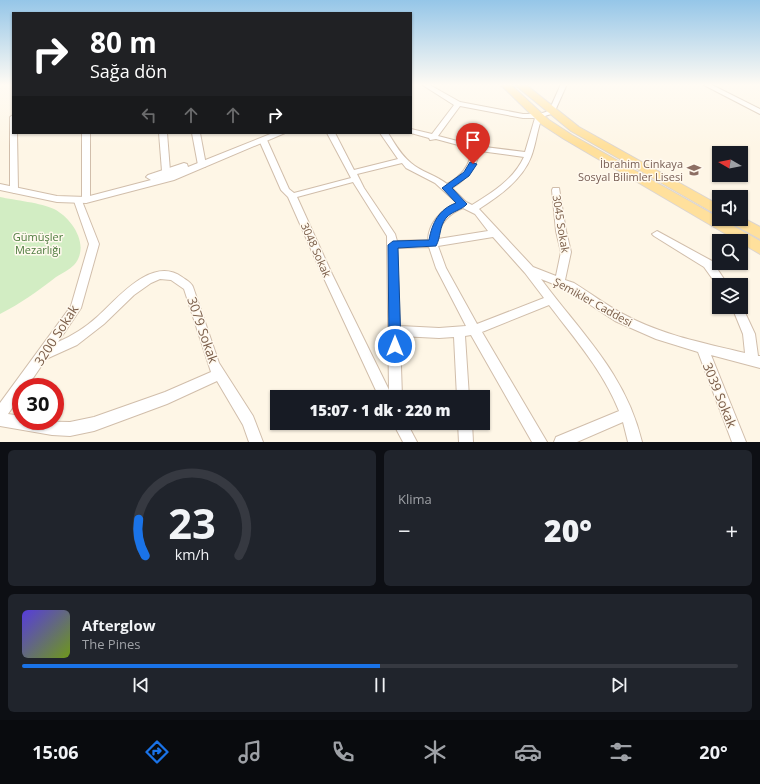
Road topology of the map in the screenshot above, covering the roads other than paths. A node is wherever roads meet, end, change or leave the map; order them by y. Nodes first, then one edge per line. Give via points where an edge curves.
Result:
1 (458, 104) edge
2 (461, 105) edge
3 (527, 105) edge
4 (543, 105) edge
5 (555, 105) edge
6 (746, 105) edge
7 (552, 112) junction
8 (760, 112) edge
9 (539, 116) junction
10 (412, 131) edge
11 (13, 134) edge
12 (86, 134) edge
13 (163, 134) edge
14 (196, 134) edge
15 (278, 134) edge
16 (332, 134) edge
17 (385, 134) edge
18 (433, 138) junction
19 (263, 140) junction
20 (477, 148) junction
21 (528, 155) junction
22 (403, 160) junction
23 (202, 163) junction
24 (166, 171) junction
25 (354, 176) junction
26 (0, 187) edge
27 (446, 188) junction
28 (14, 190) junction
29 (556, 190) dead end
30 (115, 193) junction
31 (292, 196) junction
32 (82, 201) junction
33 (468, 206) junction
34 (712, 207) edge
35 (746, 226) edge
36 (495, 233) junction
37 (657, 234) dead end
38 (760, 234) edge
39 (433, 243) junction
40 (393, 245) junction
41 (760, 248) edge
42 (529, 270) junction
43 (718, 278) edge
44 (560, 281) junction
45 (550, 300) junction
46 (740, 314) edge
47 (474, 330) junction
48 (395, 331) junction
49 (459, 331) junction
50 (702, 347) junction
51 (43, 355) junction
52 (756, 361) edge
53 (219, 374) junction
54 (383, 390) edge
55 (396, 390) edge
56 (463, 390) edge
57 (0, 414) edge
58 (627, 414) junction
59 (0, 419) edge
60 (404, 430) edge
61 (465, 430) edge
62 (256, 442) edge
63 (410, 442) edge
64 (466, 442) edge
65 (540, 442) edge
66 (560, 442) edge
67 (635, 442) edge
68 (739, 442) edge

1 - 18 street
2 - 9 street via 523,116
3 - 9 main road
4 - 7 main road
5 - 7 street
6 - 8 street
7 - 9 street
7 - 34 main road via 574,129
9 - 21 street via 534,125
9 - 41 main road via 568,137
10 - 18 street
11 - 28 street
12 - 32 street
13 - 24 street
14 - 23 street
15 - 19 street
16 - 25 street
17 - 22 street, Şemikler Caddesi
18 - 20 street
19 - 23 street
19 - 31 street, 3048 Sokak via 285,190
20 - 21 street
20 - 27 street via 473,164 466,174
21 - 33 street via 522,168 509,182
22 - 25 street
22 - 27 street, Şemikler Caddesi
23 - 24 street
23 - 30 street via 171,178
24 - 30 street
25 - 31 street
25 - 40 street via 392,236
26 - 28 street
27 - 33 street, Şemikler Caddesi
28 - 32 street
29 - 44 street, 3045 Sokak via 560,231 566,252
30 - 32 street
31 - 54 street, 3048 Sokak
32 - 51 street, 3200 Sokak via 94,244 76,308
33 - 36 street, Şemikler Caddesi via 478,212
33 - 39 street via 453,208 443,216 437,225
35 - 38 main road
36 - 39 street
36 - 42 street, Şemikler Caddesi
37 - 43 street via 708,264
39 - 40 street
39 - 47 street via 435,255
40 - 48 street
42 - 44 street, Şemikler Caddesi
42 - 45 street
44 - 50 street, Şemikler Caddesi via 619,318 656,334
45 - 47 street
45 - 58 street via 600,363
46 - 52 street via 749,334
47 - 49 street
47 - 65 street
48 - 49 street
48 - 55 street
49 - 56 street
50 - 52 street, Şemikler Caddesi
50 - 68 street, 3039 Sokak
51 - 53 street, 3079 Sokak via 73,341 147,280 159,275 173,276 188,287
51 - 57 street, 3200 Sokak
53 - 59 street via 167,398 94,424 70,429
53 - 62 street, 3079 Sokak via 248,422
58 - 66 street
58 - 67 street
60 - 63 street
61 - 64 street

